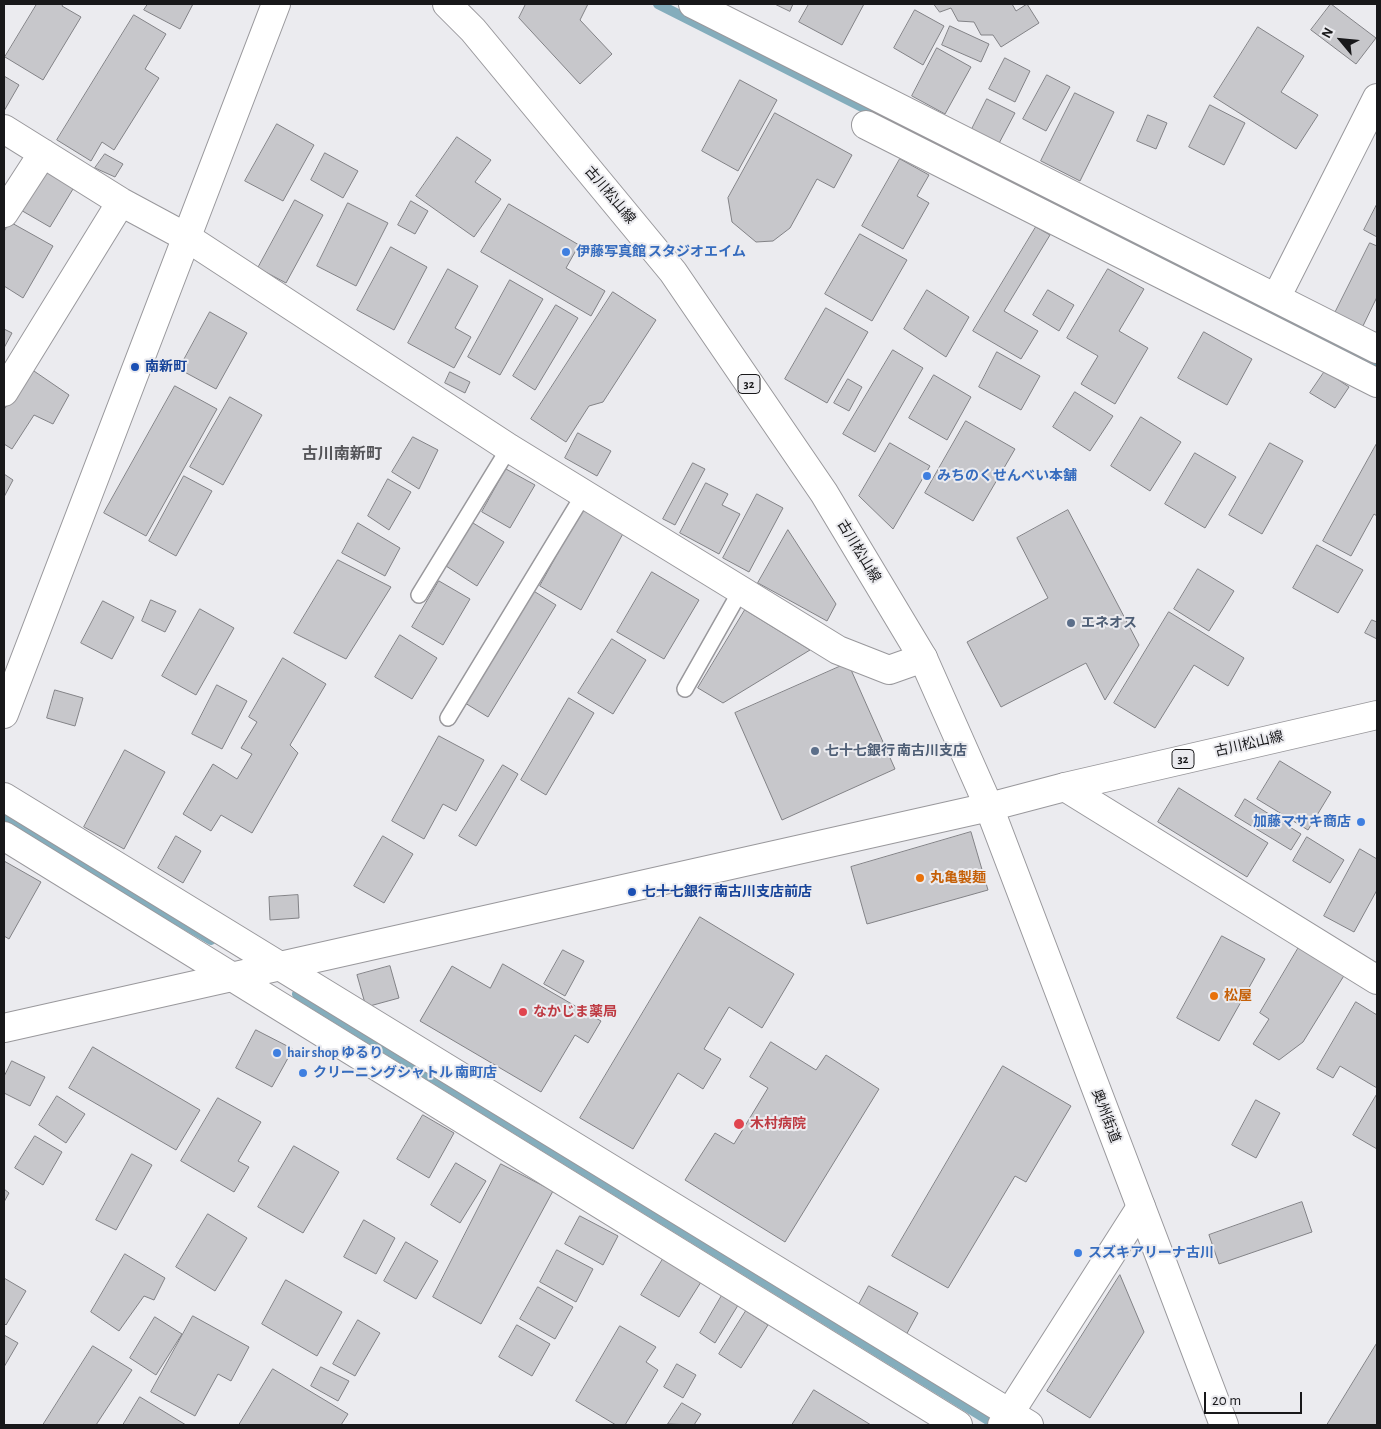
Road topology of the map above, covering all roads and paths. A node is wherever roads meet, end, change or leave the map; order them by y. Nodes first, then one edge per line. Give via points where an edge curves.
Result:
1 (276, 4) edge
2 (447, 4) edge
3 (693, 4) edge
4 (1377, 98) edge
5 (866, 125) dead end
6 (4, 129) edge
7 (43, 153) junction
8 (121, 202) junction
9 (4, 213) edge
10 (186, 237) junction
11 (1208, 280) junction
12 (1276, 298) junction
13 (1377, 349) edge
14 (1376, 380) edge
15 (4, 392) edge
16 (509, 448) junction
17 (584, 494) junction
18 (741, 590) junction
19 (419, 595) dead end
20 (924, 658) junction
21 (685, 689) dead end
22 (4, 714) edge
23 (1377, 715) edge
24 (448, 718) dead end
25 (1065, 787) junction
26 (4, 797) edge
27 (989, 807) junction
28 (4, 836) edge
29 (280, 967) junction
30 (232, 978) junction
31 (1377, 980) edge
32 (4, 1028) edge
33 (1141, 1207) junction
34 (1011, 1421) edge
35 (958, 1425) edge
36 (1224, 1425) edge

1 - 10 street
2 - 20 street, 古川松山線 / 32 via 473,30 673,272 824,494
3 - 11 street
4 - 12 street
5 - 11 street
6 - 7 street
7 - 8 street
7 - 9 street
8 - 10 street
8 - 15 street
10 - 16 street
10 - 22 street
11 - 12 street
11 - 14 street
12 - 13 street
16 - 17 street
16 - 19 lane
17 - 18 street
17 - 24 lane
18 - 20 street via 838,650 889,670
18 - 21 lane
20 - 27 street, 古川松山線 / 32
23 - 25 street, 古川松山線 / 32
25 - 27 street, 古川松山線 / 32
25 - 31 street
26 - 29 street
27 - 29 street
27 - 33 street, 奥州街道
28 - 30 street
29 - 30 street
29 - 34 street
30 - 32 street
30 - 35 street
33 - 34 street
33 - 36 street, 奥州街道

